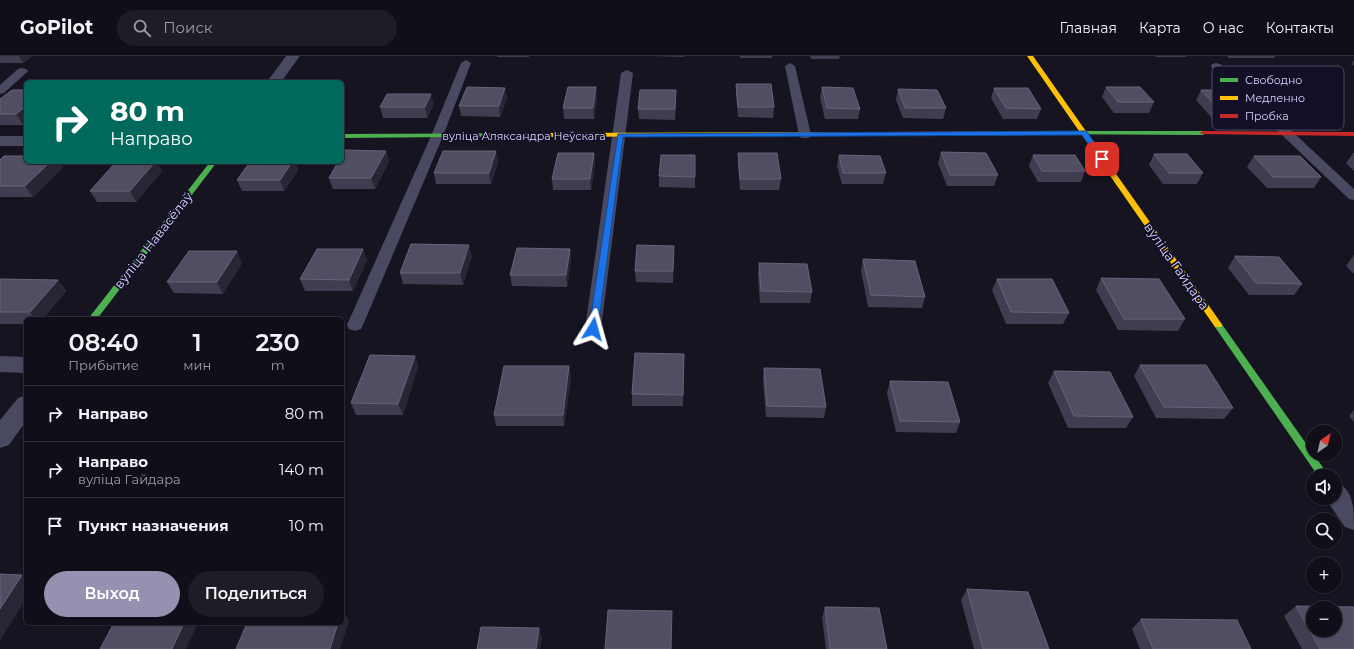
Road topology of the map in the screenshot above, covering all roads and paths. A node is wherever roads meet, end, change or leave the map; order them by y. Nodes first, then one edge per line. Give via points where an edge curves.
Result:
1 (293, 56) edge
2 (1030, 56) edge
3 (466, 63) dead end
4 (790, 66) dead end
5 (22, 71) dead end
6 (627, 73) dead end
7 (275, 80) edge
8 (0, 90) edge
9 (1285, 130) edge
10 (1084, 133) junction
11 (805, 134) junction
12 (1289, 134) junction
13 (1354, 134) edge
14 (620, 135) junction
15 (344, 136) edge
16 (437, 136) junction
17 (0, 141) edge
18 (24, 141) edge
19 (212, 164) edge
20 (1354, 196) edge
21 (94, 317) edge
22 (355, 325) dead end
23 (593, 329) dead end
24 (0, 364) edge
25 (24, 365) edge
26 (24, 407) edge
27 (0, 438) edge
28 (1319, 469) edge
29 (1342, 502) edge
30 (1354, 519) edge

1 - 7 street
2 - 10 street, вуліца Гайдара
3 - 16 lane
4 - 11 lane
5 - 8 lane
6 - 14 lane
9 - 12 lane
10 - 11 street, вуліца Аляксандра Неўскага
10 - 12 street, вуліца Аляксандра Неўскага
10 - 28 street, вуліца Гайдара
11 - 14 street, вуліца Аляксандра Неўскага
12 - 13 street, вуліца Аляксандра Неўскага
12 - 20 lane
14 - 16 street, вуліца Аляксандра Неўскага
14 - 23 lane
15 - 16 street, вуліца Аляксандра Неўскага
16 - 22 lane
17 - 18 street
19 - 21 street, вуліца Навасёлаў
24 - 25 street
26 - 27 street
29 - 30 street

